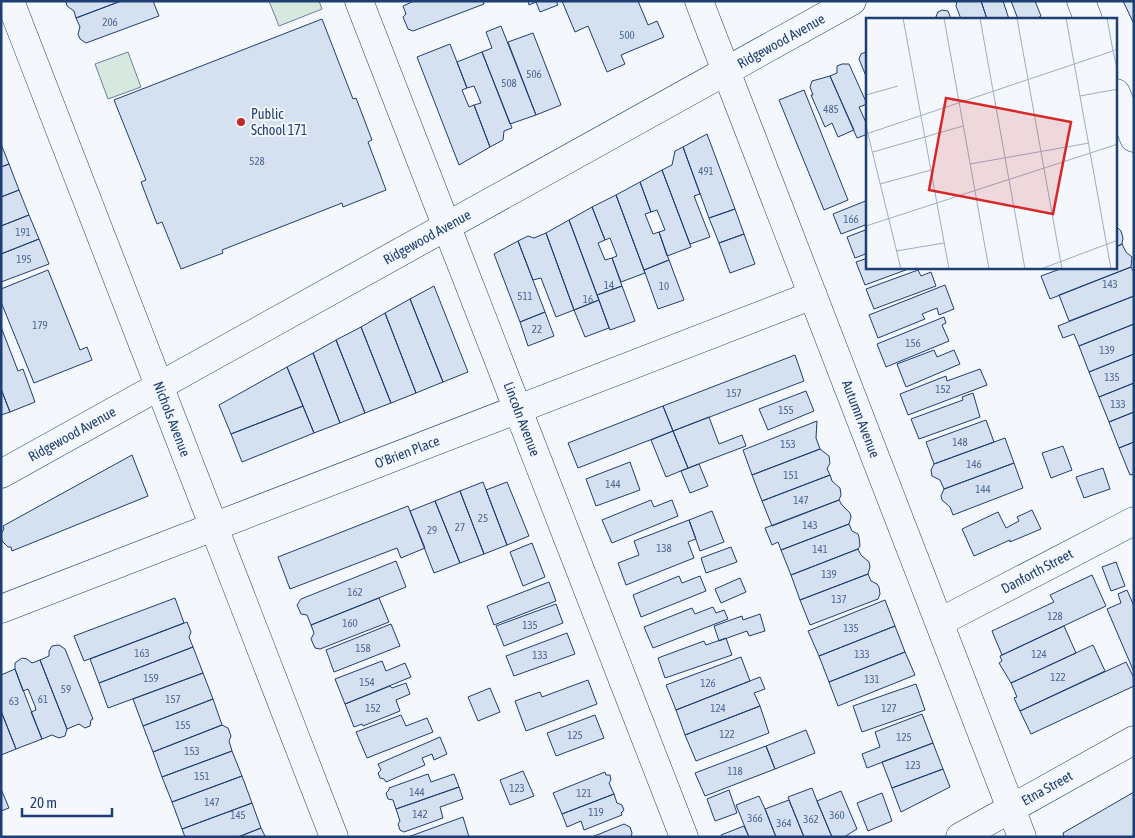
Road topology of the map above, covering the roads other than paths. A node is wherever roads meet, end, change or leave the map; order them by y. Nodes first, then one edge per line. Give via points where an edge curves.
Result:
1 (10, 1) edge
2 (359, 1) edge
3 (699, 1) edge
4 (852, 1) edge
5 (1081, 1) edge
6 (1088, 18) edge
7 (726, 71) junction
8 (1118, 98) edge
9 (1134, 138) edge
10 (446, 226) junction
11 (813, 295) junction
12 (159, 387) junction
13 (518, 409) junction
14 (1, 474) edge
15 (1134, 521) edge
16 (214, 527) junction
17 (1, 609) edge
18 (940, 622) junction
19 (1134, 740) edge
20 (1011, 808) junction
21 (334, 837) edge
22 (684, 837) edge
23 (960, 837) edge
24 (1022, 837) edge

1 - 12 street, Nichols Avenue
2 - 10 street, Lincoln Avenue
3 - 7 street, Autumn Avenue
4 - 7 street, Ridgewood Avenue
5 - 6 street
7 - 10 street, Ridgewood Avenue
7 - 11 street, Autumn Avenue
8 - 9 street
10 - 12 street, Ridgewood Avenue
10 - 13 street, Lincoln Avenue
11 - 13 street, O'Brien Place
11 - 18 street, Autumn Avenue
12 - 14 street, Ridgewood Avenue
12 - 16 street, Nichols Avenue
13 - 16 street, O'Brien Place
13 - 22 street, Lincoln Avenue
15 - 18 street, Danforth Street
16 - 17 street, O'Brien Place
16 - 21 street, Nichols Avenue
18 - 20 street, Autumn Avenue
19 - 20 street, Etna Street
20 - 23 street, Etna Street
20 - 24 street, Autumn Avenue

